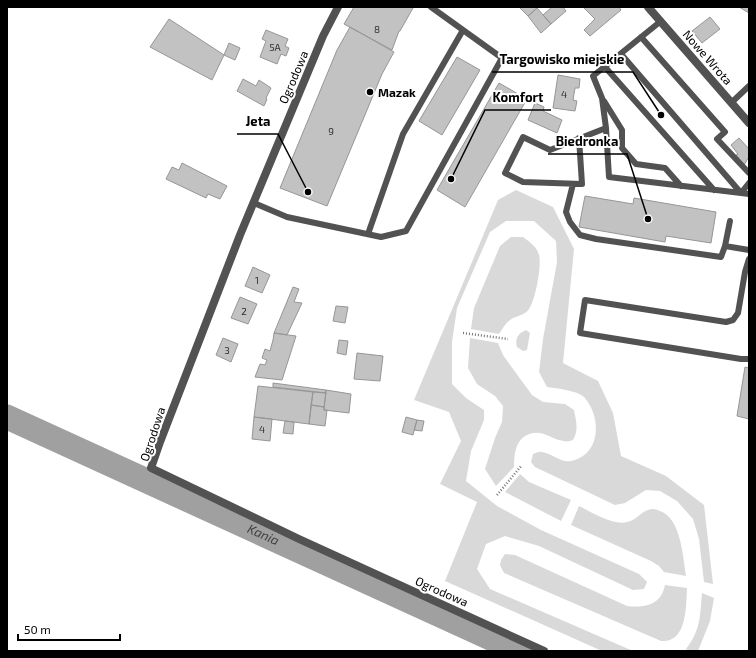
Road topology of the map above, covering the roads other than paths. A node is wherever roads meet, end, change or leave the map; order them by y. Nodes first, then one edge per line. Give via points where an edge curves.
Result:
1 (338, 7) edge
2 (431, 7) edge
3 (648, 7) edge
4 (661, 21) junction
5 (463, 30) junction
6 (641, 37) junction
7 (621, 54) junction
8 (605, 67) junction
9 (749, 86) edge
10 (602, 98) junction
11 (731, 103) junction
12 (749, 123) edge
13 (606, 128) junction
14 (579, 138) junction
15 (749, 173) edge
16 (749, 183) edge
17 (573, 184) junction
18 (681, 186) junction
19 (714, 190) junction
20 (742, 193) junction
21 (749, 194) edge
22 (254, 203) junction
23 (730, 221) dead end
24 (368, 234) junction
25 (725, 246) junction
26 (749, 250) edge
27 (749, 259) edge
28 (749, 359) edge
29 (544, 651) edge

1 - 22 street, Ogrodowa via 323,36
2 - 5 lane
3 - 4 street, Nowe Wrota
4 - 6 lane
4 - 11 street, Nowe Wrota
5 - 24 lane via 403,134
5 - 24 lane via 502,58 406,231 381,237
6 - 7 lane
6 - 15 lane via 725,132 717,138
7 - 8 lane
7 - 20 lane
8 - 10 lane via 593,76
8 - 19 lane
9 - 11 lane
10 - 13 lane
10 - 18 lane via 622,130 622,148 636,164 665,168
11 - 12 street, Nowe Wrota
13 - 14 lane
13 - 18 lane via 609,177
14 - 17 lane via 582,184
14 - 17 lane via 550,150 523,137 505,173 523,182
16 - 20 lane
17 - 25 lane via 566,212 580,235 721,257
18 - 19 lane
19 - 20 lane
20 - 21 lane
22 - 24 lane via 287,217
22 - 29 street, Ogrodowa via 151,468
23 - 25 lane
25 - 26 lane
27 - 28 lane via 738,313 733,320 726,322 585,300 580,333

